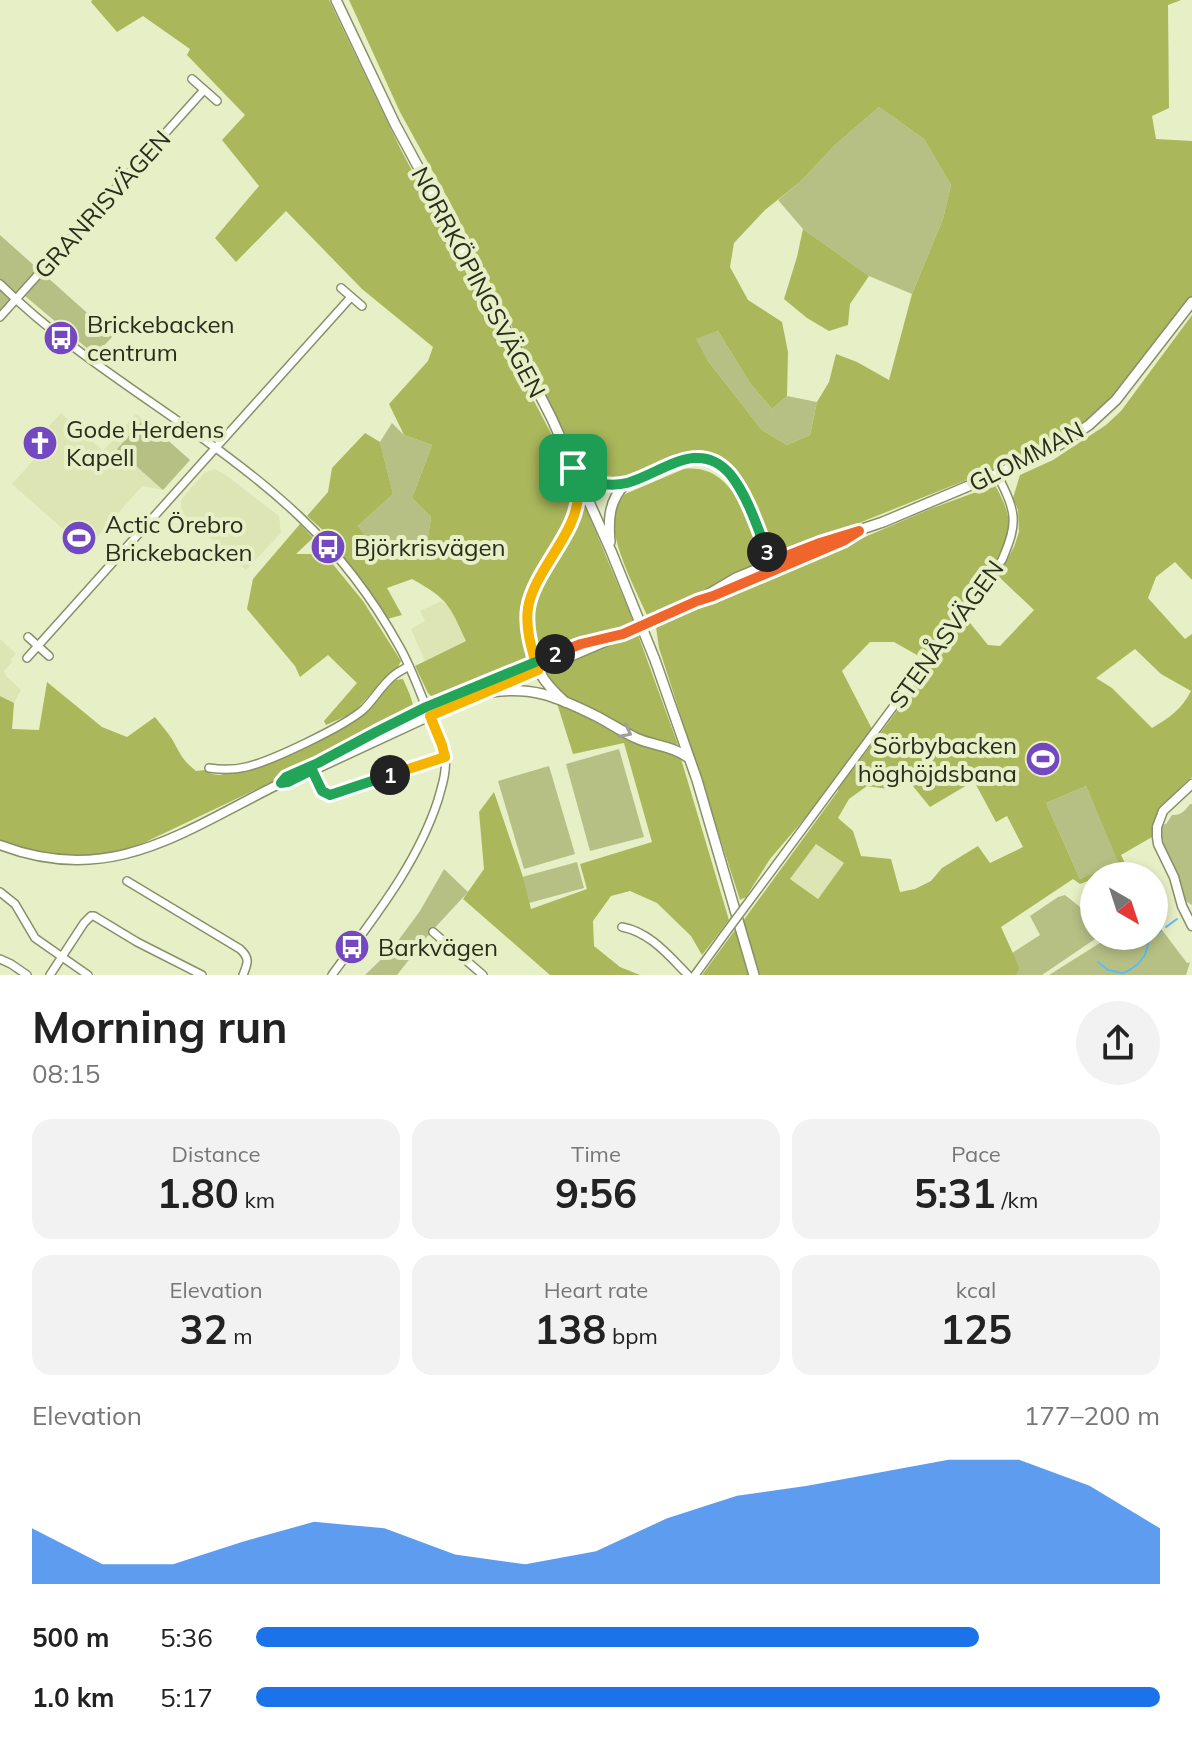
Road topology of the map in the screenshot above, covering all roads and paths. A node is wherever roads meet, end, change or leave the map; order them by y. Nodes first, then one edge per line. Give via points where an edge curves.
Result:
1 (336, 0) edge
2 (192, 79) dead end
3 (204, 90) junction
4 (217, 101) dead end
5 (0, 284) edge
6 (341, 288) dead end
7 (351, 297) junction
8 (16, 300) junction
9 (1192, 302) edge
10 (362, 306) dead end
11 (0, 317) edge
12 (215, 448) junction
13 (573, 468) junction
14 (997, 474) junction
15 (578, 479) junction
16 (626, 483) junction
17 (611, 551) junction
18 (773, 566) junction
19 (28, 637) dead end
20 (38, 646) junction
21 (49, 656) dead end
22 (27, 658) dead end
23 (409, 666) junction
24 (537, 666) junction
25 (484, 693) junction
26 (565, 702) junction
27 (428, 712) junction
28 (445, 757) junction
29 (689, 758) junction
30 (209, 768) dead end
31 (312, 770) junction
32 (281, 783) junction
33 (1192, 784) edge
34 (0, 845) edge
35 (127, 881) dead end
36 (0, 892) edge
37 (1192, 926) edge
38 (622, 927) dead end
39 (433, 932) dead end
40 (63, 956) junction
41 (0, 959) edge
42 (27, 975) edge
43 (50, 975) edge
44 (88, 975) edge
45 (202, 975) edge
46 (243, 975) edge
47 (332, 975) edge
48 (483, 975) edge
49 (688, 975) edge
50 (695, 975) edge
51 (754, 975) edge

1 - 13 main road, NORRKÖPINGSVÄGEN
2 - 3 street
3 - 4 street
3 - 8 street, GRANRISVÄGEN
5 - 8 street
6 - 7 street
7 - 10 street
7 - 12 street
8 - 11 street, GRANRISVÄGEN
8 - 12 street
9 - 14 main road, GLOMMAN via 1102,414 1059,445
12 - 20 street
12 - 23 street via 276,495 328,547 366,594
13 - 15 main road, NORRKÖPINGSVÄGEN
13 - 24 main road via 578,492 573,515 528,610
14 - 18 main road, GLOMMAN
14 - 50 street, STENÅSVÄGEN, bridge via 1014,516 1002,560
15 - 16 main road
15 - 17 main road, NORRKÖPINGSVÄGEN
16 - 17 main road via 610,511
16 - 18 main road via 686,458 720,465 742,495
17 - 29 main road, NORRKÖPINGSVÄGEN
18 - 24 main road, GLOMMAN, bridge via 725,583 599,645
19 - 20 street
20 - 21 street
20 - 22 street
23 - 27 street
23 - 30 street via 391,677 364,709 325,732 248,767
24 - 25 street
24 - 26 main road via 544,682
24 - 27 street
25 - 26 main road via 527,690
25 - 27 street
26 -> 29 main road
27 - 28 street
27 - 31 street
27 - 32 street via 376,732
28 - 31 street via 330,795 322,791
28 - 47 street via 442,785 418,849
29 - 51 main road, NORRKÖPINGSVÄGEN
31 - 32 street
32 - 34 street via 130,854 67,861
33 - 37 street via 1163,811 1157,827 1158,844
35 - 46 street via 240,949 249,962
36 - 40 street via 15,904 35,938
38 - 49 street via 643,935
39 - 48 street
40 - 43 street
40 - 44 street
40 - 45 street via 94,916
41 - 42 street

